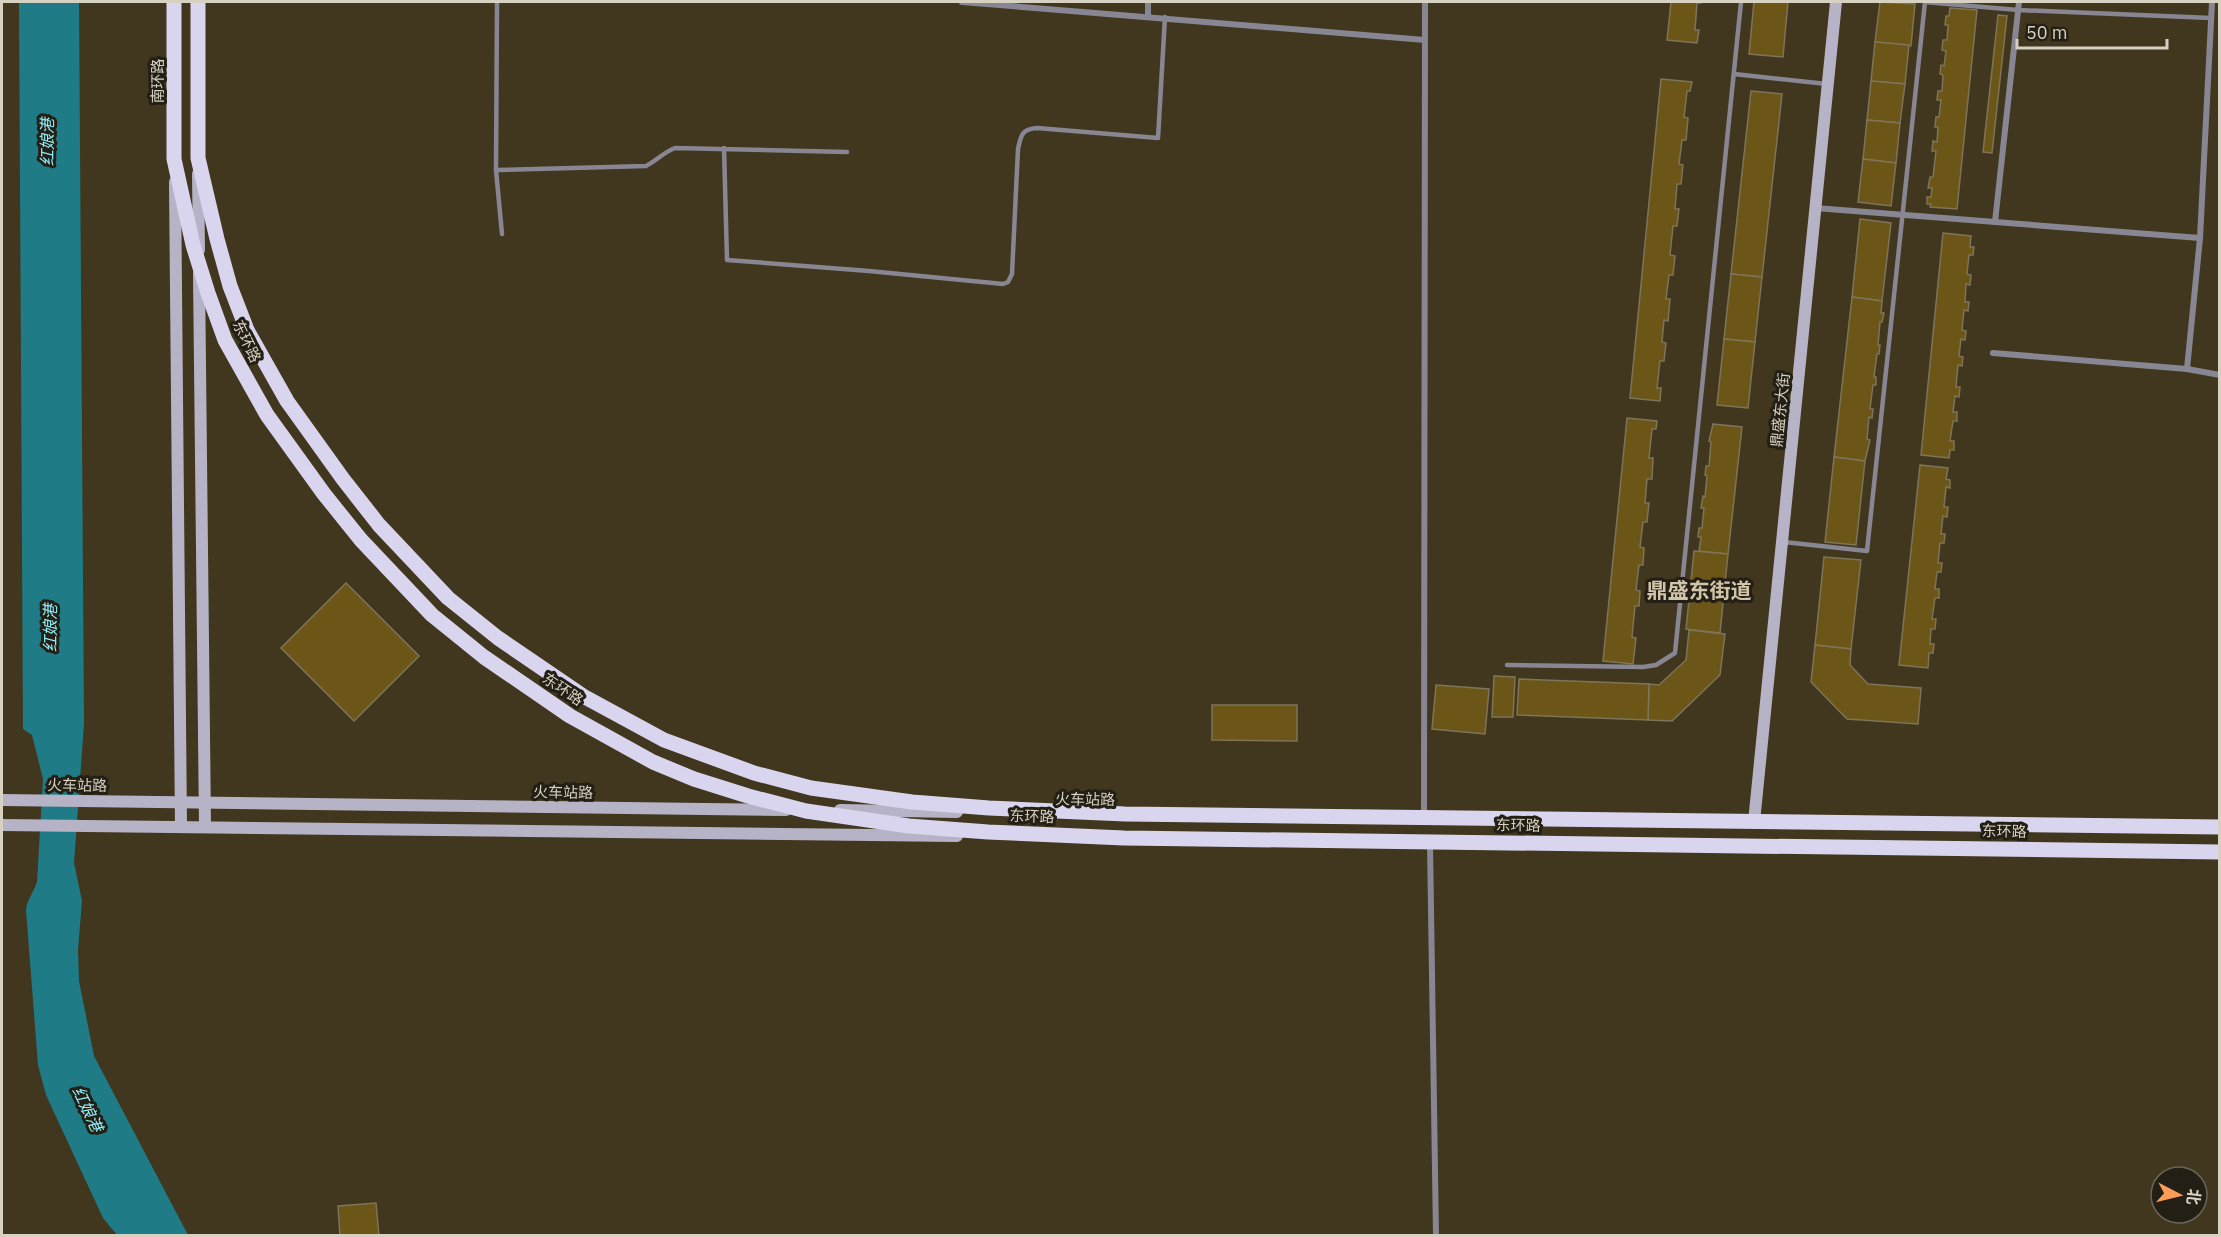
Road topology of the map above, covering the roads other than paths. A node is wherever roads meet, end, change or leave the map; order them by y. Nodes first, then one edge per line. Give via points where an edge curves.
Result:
1 (174, 2) edge
2 (198, 2) edge
3 (497, 2) edge
4 (962, 2) edge
5 (1148, 2) edge
6 (1425, 2) edge
7 (1741, 2) edge
8 (1836, 2) edge
9 (1925, 2) edge
10 (2019, 2) edge
11 (2212, 2) edge
12 (1994, 5) edge
13 (2018, 10) junction
14 (1148, 15) junction
15 (1165, 17) junction
16 (2211, 18) junction
17 (1425, 40) junction
18 (1734, 74) junction
19 (1827, 84) junction
20 (724, 148) junction
21 (847, 152) dead end
22 (198, 158) junction
23 (174, 159) junction
24 (496, 170) junction
25 (1815, 208) junction
26 (1903, 214) junction
27 (1995, 222) junction
28 (502, 234) dead end
29 (2200, 238) junction
30 (199, 264) junction
31 (1993, 353) dead end
32 (2187, 369) junction
33 (2220, 375) edge
34 (1782, 542) junction
35 (1507, 665) dead end
36 (2, 800) edge
37 (181, 803) junction
38 (204, 803) junction
39 (800, 810) junction
40 (1125, 814) junction
41 (1424, 818) junction
42 (1754, 822) junction
43 (2, 825) edge
44 (181, 827) junction
45 (205, 827) junction
46 (2220, 827) edge
47 (1124, 838) junction
48 (1430, 842) junction
49 (2220, 852) edge
50 (1436, 1236) edge

1 - 23 main road, 南环路
2 - 22 main road
3 - 24 lane
4 - 14 street
5 - 14 street
6 - 17 street
7 - 18 lane
8 - 19 main road, 鼎盛东大街
9 - 12 lane
9 - 26 lane
10 - 13 street
11 - 16 street
12 - 13 lane
13 - 16 lane
13 - 27 street
14 - 15 street
15 - 17 street
15 - 20 lane via 1158,138 1037,128 1021,135 1012,274 1003,284 727,260
16 - 29 street
17 - 41 street
18 - 19 lane
18 - 35 lane via 1675,653 1643,668
19 - 25 main road, 鼎盛东大街
20 - 21 lane
20 - 24 lane via 675,148 646,166
22 - 30 main road
22 - 40 main road, 东环路 via 238,309 287,402 401,550 448,598 498,638 583,696 664,740 754,773 811,788 912,802
23 - 30 main road, 东环路
23 - 37 main road
24 - 28 lane
25 - 26 street
25 - 34 main road, 鼎盛东大街
26 - 27 street
26 - 34 lane via 1868,551
27 - 29 street
29 - 32 street
30 - 38 main road
30 - 39 main road, 东环路 via 225,340 273,424 361,540 432,615 484,657 570,716 653,762
31 - 32 street
32 - 33 street
34 - 42 main road, 鼎盛东大街
36 - 37 main road, 火车站路
37 - 38 main road, 火车站路
37 - 44 main road
38 - 39 main road, 火车站路
38 - 45 main road
39 - 40 main road, 火车站路
39 - 47 main road, 东环路 via 909,826
40 - 41 main road, 东环路
41 - 42 main road, 东环路
42 - 46 main road, 东环路
43 - 44 main road
44 - 45 main road
45 - 47 main road
47 - 48 main road, 东环路
48 - 49 main road, 东环路
48 - 50 street

